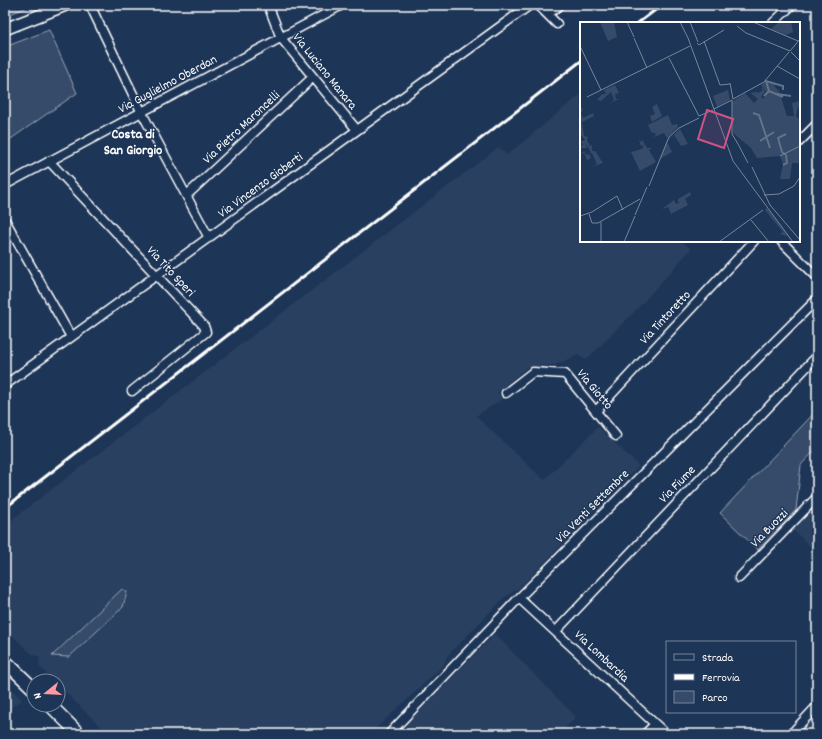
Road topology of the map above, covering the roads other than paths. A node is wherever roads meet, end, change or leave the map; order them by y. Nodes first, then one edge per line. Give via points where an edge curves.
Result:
1 (66, 5) edge
2 (90, 5) edge
3 (268, 5) edge
4 (342, 5) edge
5 (530, 5) edge
6 (538, 5) edge
7 (560, 5) edge
8 (792, 5) edge
9 (548, 14) junction
10 (774, 22) edge
11 (557, 24) dead end
12 (5, 29) edge
13 (281, 38) junction
14 (312, 78) junction
15 (142, 113) junction
16 (817, 124) edge
17 (357, 130) junction
18 (800, 141) edge
19 (49, 161) junction
20 (5, 185) edge
21 (187, 195) junction
22 (5, 220) edge
23 (209, 238) junction
24 (753, 242) edge
25 (782, 242) edge
26 (157, 276) junction
27 (817, 277) edge
28 (817, 299) edge
29 (71, 337) junction
30 (817, 356) edge
31 (5, 385) edge
32 (132, 391) dead end
33 (506, 393) dead end
34 (596, 411) junction
35 (616, 436) dead end
36 (817, 497) edge
37 (739, 578) dead end
38 (519, 598) junction
39 (556, 631) junction
40 (5, 661) edge
41 (26, 681) edge
42 (817, 706) edge
43 (58, 713) edge
44 (656, 724) junction
45 (79, 734) edge
46 (389, 734) edge
47 (645, 734) edge
48 (666, 734) edge
49 (791, 734) edge

1 - 12 street
2 - 15 street
3 - 13 street, Via Luciano Manara
4 - 13 street, Via Guglielmo Oberdan
5 - 17 street, Via Vincenzo Gioberti
6 - 9 street
7 - 9 street
8 - 10 street
9 - 11 street
13 - 14 street, Via Luciano Manara
13 - 15 street, Via Guglielmo Oberdan
14 - 17 street, Via Luciano Manara
14 - 21 street, Via Pietro Maroncelli
15 - 19 street, Via Guglielmo Oberdan
15 - 21 street
16 - 18 street
17 - 23 street, Via Vincenzo Gioberti
19 - 20 street, Via Guglielmo Oberdan
19 - 26 street, Via Tito Speri
21 - 23 street
22 - 29 street
23 - 26 street, Via Vincenzo Gioberti
24 - 34 street, Via Tintoretto
25 - 27 street
26 - 29 street, Via Vincenzo Gioberti
26 - 32 street, Via Tito Speri via 204,326 206,332
28 - 38 street, Via Venti Settembre
29 - 31 street, Via Vincenzo Gioberti
30 - 39 street, Via Fiume
33 - 34 street, Via Giotto via 533,372 564,374
34 - 35 street, Via Giotto
36 - 37 street, Via Buozzi
38 - 39 street, Via Lombardia
38 - 46 street, Via Venti Settembre
39 - 44 street, Via Lombardia
40 - 41 main road
42 - 49 street
43 - 45 main road
44 - 47 street
44 - 48 street, Via Lombardia

